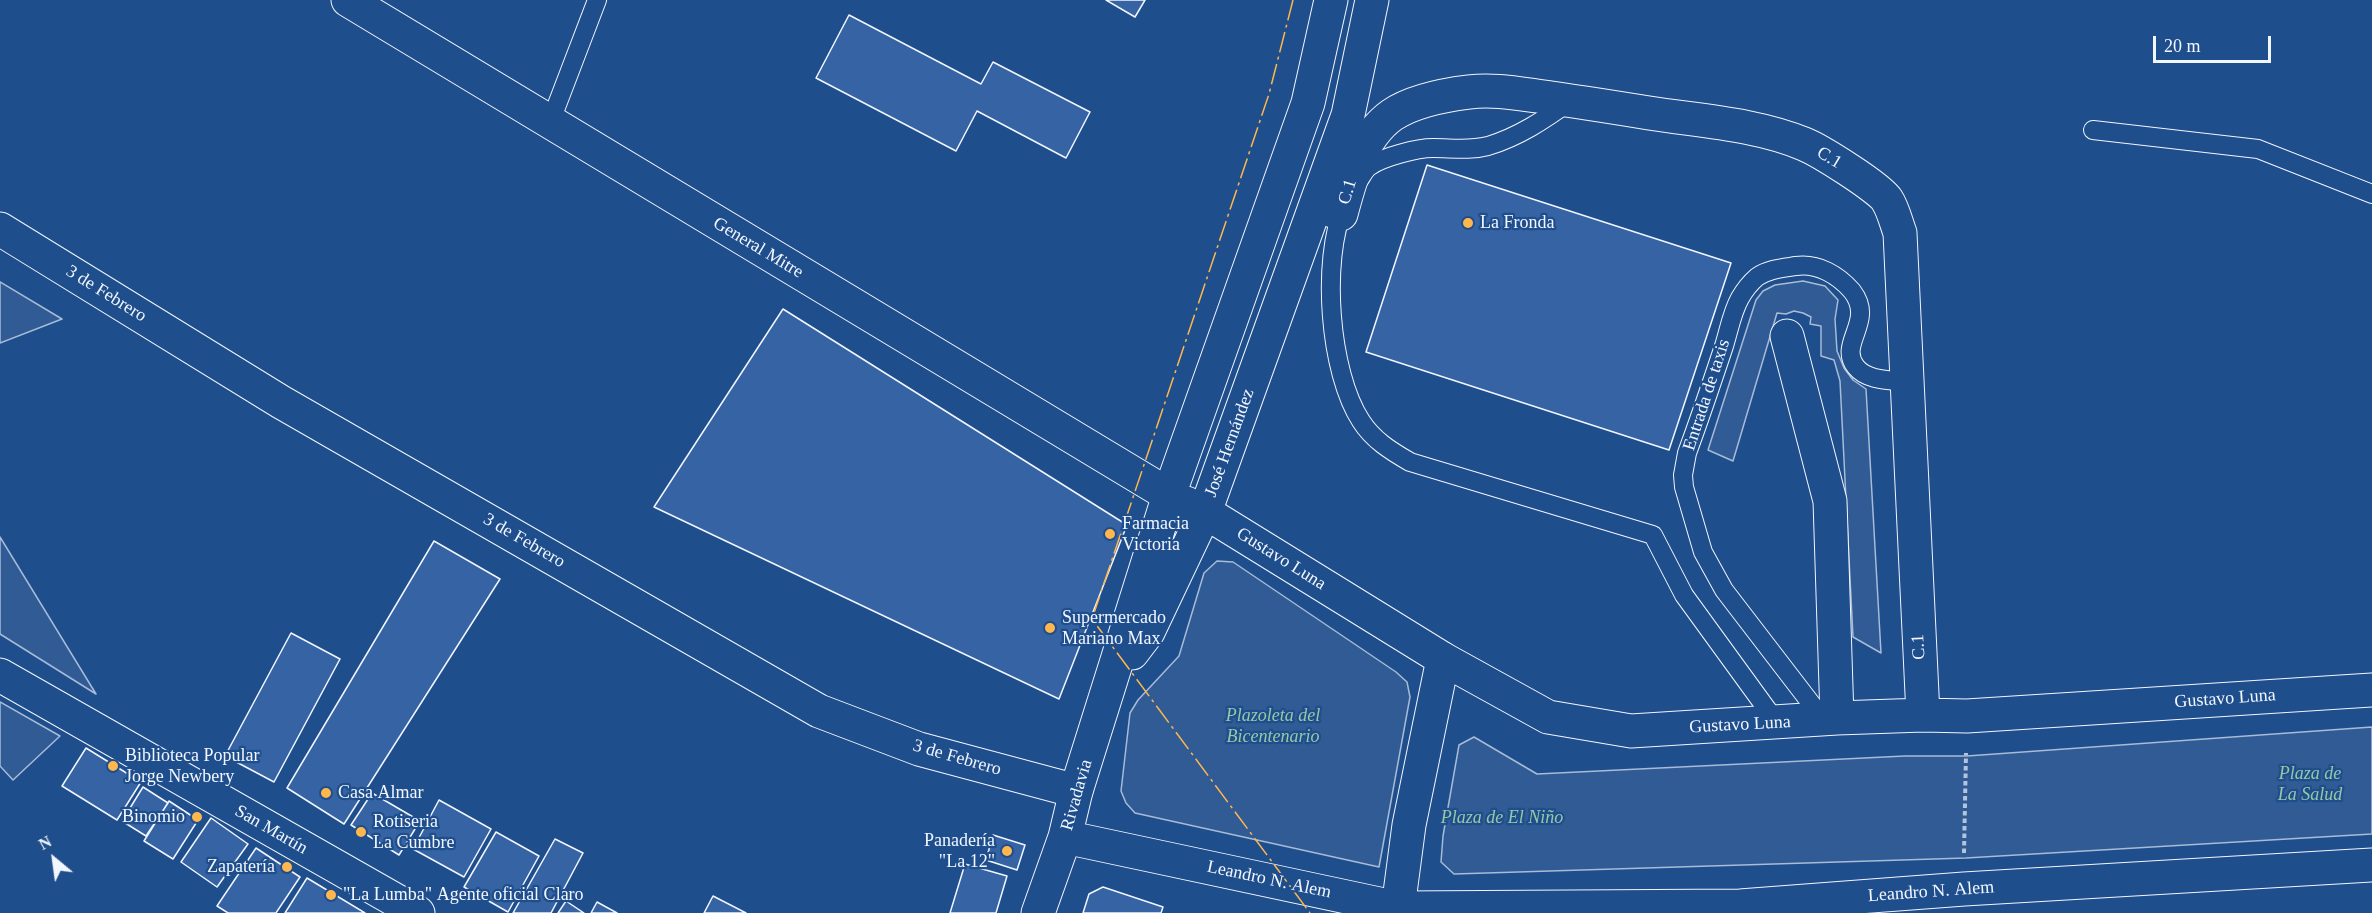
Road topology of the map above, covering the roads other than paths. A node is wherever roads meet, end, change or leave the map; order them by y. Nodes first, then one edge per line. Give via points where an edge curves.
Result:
1 (348, 0) edge
2 (597, 0) edge
3 (1331, 0) edge
4 (1372, 0) edge
5 (1571, 100) junction
6 (550, 123) junction
7 (2093, 130) dead end
8 (2372, 194) edge
9 (1329, 210) junction
10 (0, 229) edge
11 (1787, 336) dead end
12 (1907, 382) junction
13 (1168, 495) junction
14 (1205, 512) junction
15 (1443, 659) junction
16 (0, 675) edge
17 (1114, 675) junction
18 (2372, 690) edge
19 (1923, 715) junction
20 (1830, 718) junction
21 (1777, 723) junction
22 (1076, 791) junction
23 (1065, 837) junction
24 (2372, 866) edge
25 (1399, 911) edge
26 (417, 913) edge
27 (1038, 913) edge

1 - 6 street, General Mitre
2 - 6 lane
3 - 13 street via 1308,103
4 - 9 street, José Hernández
5 - 9 lane via 1513,137 1486,147 1430,148 1369,166 1352,190
5 - 9 street, C.1 via 1471,92 1409,106 1378,127
5 - 12 street, C.1 via 1760,131 1804,144 1840,164 1886,198 1900,233
6 - 13 street, General Mitre
7 - 8 lane via 2258,149
9 - 14 street, José Hernández
9 - 21 lane via 1333,259 1331,312 1337,355 1348,396 1361,422 1384,447 1410,462 1653,535 1684,595
10 - 22 street, 3 de Febrero via 281,402 819,711 919,749
11 - 20 street via 1830,501
12 - 19 street, C.1
12 - 20 lane, Entrada de taxis via 1869,376 1854,366 1850,348 1860,323 1859,303 1833,273 1802,265 1769,271 1758,277 1739,300 1687,453 1684,487 1703,552 1724,590
13 - 14 street, Gustavo Luna
13 - 17 street
14 - 15 street, Gustavo Luna
14 - 17 street, José Hernández via 1148,632
15 - 21 street, Gustavo Luna via 1548,717 1631,731
15 - 25 street via 1409,825
16 - 26 street, San Martín
17 - 22 street, Rivadavia
18 - 19 street, Gustavo Luna via 1967,716
19 - 20 street, Gustavo Luna
20 - 21 street, Gustavo Luna
22 - 23 street, Rivadavia
23 - 25 street, Leandro N. Alem
23 - 27 street, Rivadavia
24 - 25 street, Leandro N. Alem via 1740,906

